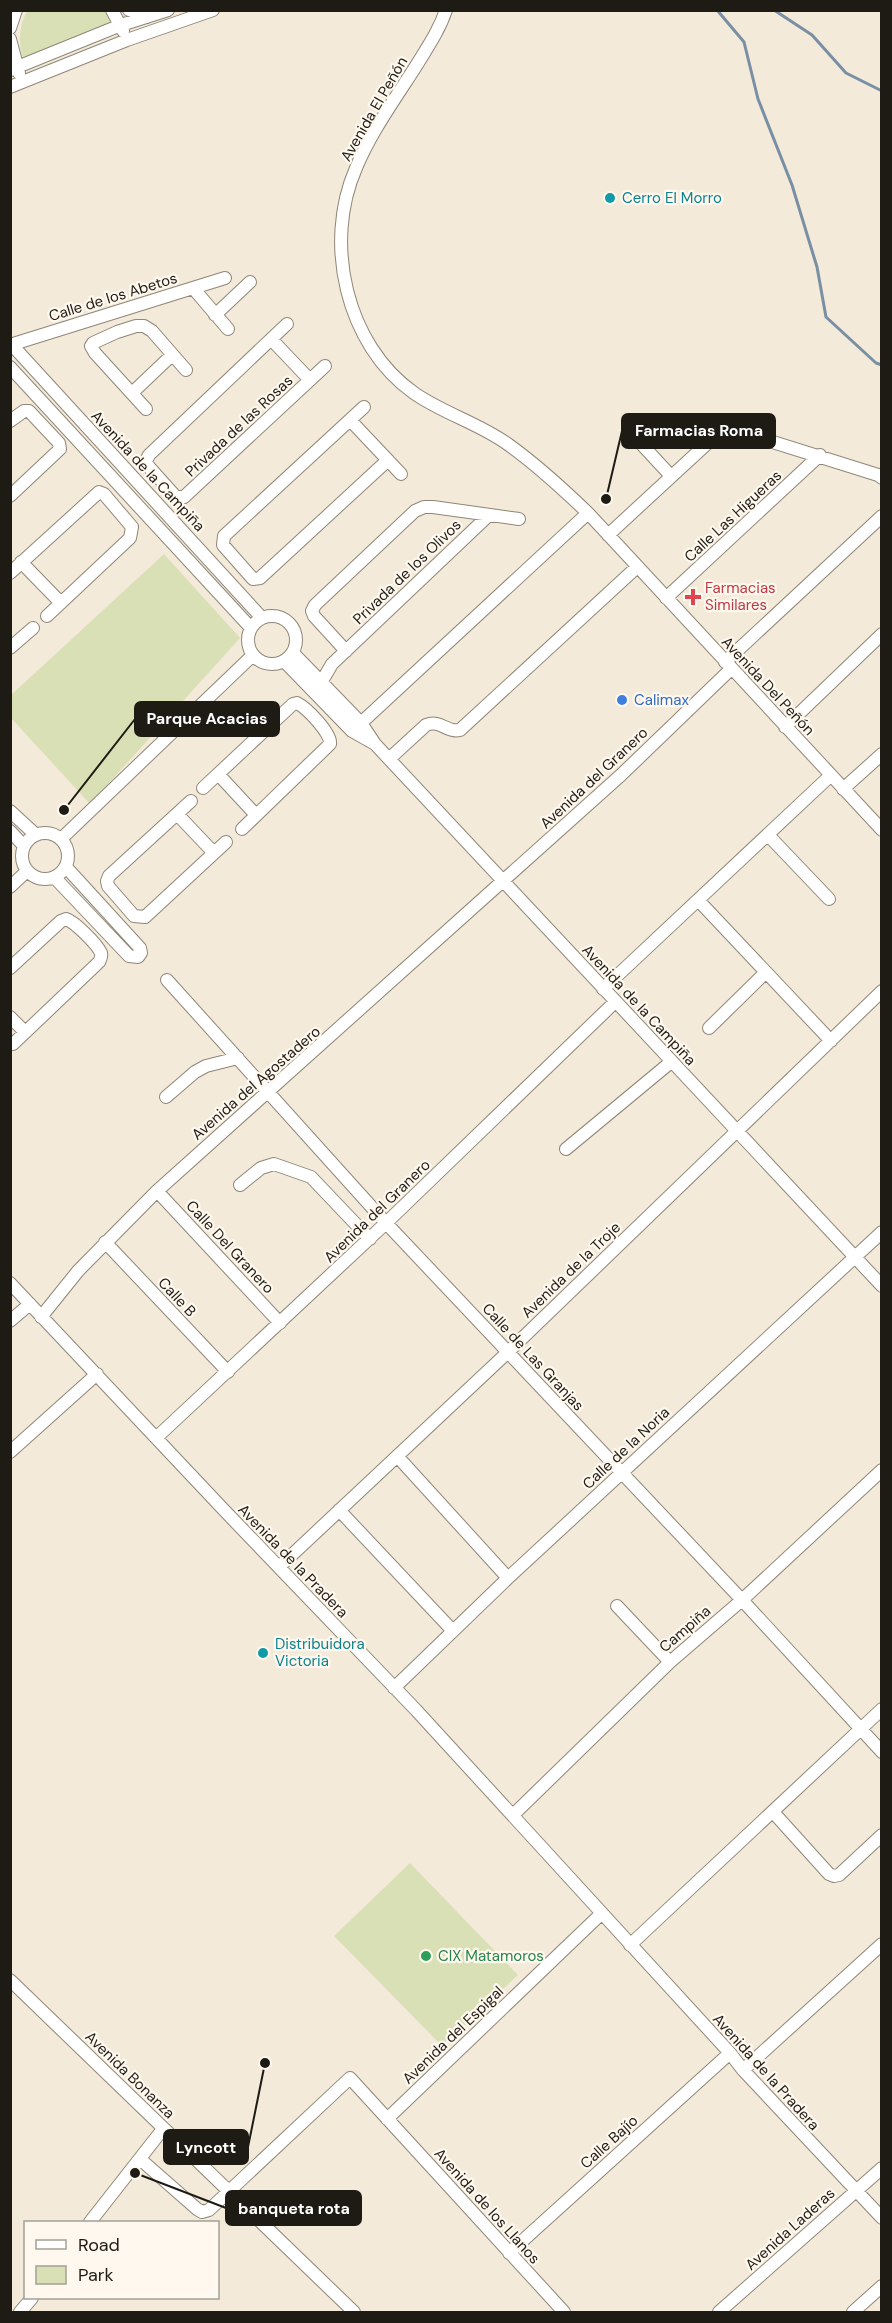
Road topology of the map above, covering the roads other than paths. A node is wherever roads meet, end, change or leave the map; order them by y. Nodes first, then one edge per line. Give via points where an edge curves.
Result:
1 (16, 10) edge
2 (112, 10) edge
3 (129, 10) edge
4 (168, 10) edge
5 (213, 10) edge
6 (446, 10) edge
7 (147, 17) junction
8 (121, 25) junction
9 (10, 28) edge
10 (10, 39) edge
11 (127, 40) junction
12 (14, 69) edge
13 (23, 81) junction
14 (10, 87) edge
15 (225, 278) dead end
16 (250, 282) dead end
17 (194, 288) junction
18 (113, 312) junction
19 (215, 315) junction
20 (287, 324) dead end
21 (228, 329) dead end
22 (117, 332) junction
23 (271, 339) junction
24 (11, 345) edge
25 (172, 355) junction
26 (325, 366) dead end
27 (10, 367) edge
28 (186, 370) dead end
29 (310, 380) junction
30 (132, 393) junction
31 (364, 406) dead end
32 (146, 409) dead end
33 (56, 416) junction
34 (350, 420) junction
35 (10, 421) edge
36 (45, 428) junction
37 (634, 436) dead end
38 (820, 455) junction
39 (388, 460) junction
40 (401, 474) dead end
41 (671, 476) junction
42 (882, 478) edge
43 (160, 480) junction
44 (147, 492) junction
45 (10, 496) edge
46 (133, 500) junction
47 (118, 510) junction
48 (588, 513) junction
49 (488, 516) junction
50 (882, 516) edge
51 (519, 519) dead end
52 (183, 531) junction
53 (608, 536) junction
54 (172, 542) junction
55 (21, 562) junction
56 (237, 562) junction
57 (637, 567) junction
58 (10, 573) edge
59 (223, 576) junction
60 (666, 598) junction
61 (61, 603) junction
62 (47, 616) dead end
63 (262, 618) junction
64 (33, 628) dead end
65 (251, 628) junction
66 (882, 634) edge
67 (13, 642) edge
68 (346, 651) junction
69 (253, 655) junction
70 (288, 657) junction
71 (728, 665) junction
72 (317, 677) junction
73 (317, 705) junction
74 (345, 714) junction
75 (361, 723) junction
76 (785, 727) junction
77 (375, 744) junction
78 (882, 754) edge
79 (389, 759) junction
80 (218, 774) junction
81 (830, 776) junction
82 (203, 788) dead end
83 (843, 789) junction
84 (191, 801) dead end
85 (10, 811) edge
86 (177, 813) junction
87 (256, 815) junction
88 (242, 829) dead end
89 (882, 830) edge
90 (10, 831) edge
91 (36, 835) junction
92 (768, 835) junction
93 (61, 839) junction
94 (226, 842) dead end
95 (24, 846) junction
96 (214, 854) junction
97 (66, 867) junction
98 (27, 871) junction
99 (55, 878) junction
100 (502, 882) junction
101 (10, 887) edge
102 (829, 898) dead end
103 (698, 900) junction
104 (123, 904) junction
105 (110, 915) junction
106 (100, 925) junction
107 (88, 938) junction
108 (10, 968) edge
109 (766, 972) junction
110 (167, 980) dead end
111 (603, 989) junction
112 (882, 991) edge
113 (615, 1002) junction
114 (10, 1017) edge
115 (710, 1028) dead end
116 (25, 1032) junction
117 (831, 1041) junction
118 (13, 1044) dead end
119 (238, 1059) junction
120 (671, 1062) junction
121 (268, 1094) junction
122 (166, 1097) dead end
123 (737, 1131) junction
124 (566, 1149) dead end
125 (240, 1185) dead end
126 (157, 1191) junction
127 (386, 1223) junction
128 (882, 1232) edge
129 (370, 1239) junction
130 (105, 1242) junction
131 (854, 1257) junction
132 (10, 1283) edge
133 (882, 1286) edge
134 (30, 1304) junction
135 (41, 1317) junction
136 (10, 1321) edge
137 (280, 1323) junction
138 (508, 1352) junction
139 (228, 1372) junction
140 (97, 1374) junction
141 (157, 1437) junction
142 (10, 1452) edge
143 (397, 1456) junction
144 (882, 1470) edge
145 (620, 1473) junction
146 (339, 1510) junction
147 (279, 1567) junction
148 (508, 1578) junction
149 (742, 1600) junction
150 (617, 1606) dead end
151 (453, 1630) junction
152 (670, 1662) junction
153 (394, 1688) junction
154 (882, 1709) edge
155 (860, 1729) junction
156 (882, 1752) edge
157 (773, 1812) junction
158 (513, 1815) junction
159 (882, 1835) edge
160 (602, 1913) junction
161 (882, 1944) edge
162 (630, 1945) junction
163 (10, 1980) edge
164 (730, 2053) junction
165 (743, 2070) junction
166 (387, 2119) junction
167 (163, 2128) junction
168 (140, 2158) junction
169 (882, 2168) edge
170 (229, 2191) junction
171 (856, 2191) junction
172 (882, 2218) edge
173 (92, 2221) edge
174 (509, 2253) junction
175 (882, 2286) edge
176 (31, 2299) edge
177 (21, 2313) edge
178 (354, 2313) edge
179 (564, 2313) edge
180 (719, 2313) edge
181 (853, 2313) edge

1 - 9 street
2 - 8 street
3 - 7 street
4 - 7 street
5 - 11 street
6 - 48 street, Avenida El Peñón via 351,179 342,227 347,291 372,348 396,377 440,410 508,444
7 - 8 street
8 - 11 street
8 - 12 street
10 - 12 street
11 - 13 street
12 - 13 street
13 - 14 street
15 - 17 street, Calle de los Abetos
16 - 19 street
17 - 18 street, Calle de los Abetos
17 - 19 street
18 - 22 street
18 - 24 street, Calle de los Abetos
19 - 21 street
20 - 23 street, Privada de las Rosas
22 - 25 street via 144,326
22 - 30 street via 96,339 91,346
23 - 29 street, Privada de las Rosas
23 - 43 street, Privada de las Rosas via 149,455 146,461
24 - 44 street, Avenida de la Campiña
25 - 28 street
25 - 30 street
26 - 29 street, Privada de las Rosas
27 - 33 street, Avenida de la Campiña
29 - 43 street, Privada de las Rosas via 184,497 176,497
30 - 32 street
31 - 34 street
33 - 36 street
33 - 46 street, Avenida de la Campiña
34 - 39 street
34 - 56 street via 224,536 223,545
35 - 36 street via 29,411
36 - 45 street via 60,449
37 - 41 street
38 - 41 street via 725,427
38 - 42 street
38 - 60 street, Calle Las Higueras
39 - 40 street
39 - 56 street via 260,578 253,579
41 - 53 street
43 - 44 street
44 - 52 street, Avenida de la Campiña
46 - 47 street
46 - 54 street, Avenida de la Campiña
47 - 55 street via 104,494 95,494
47 - 61 street via 132,527 130,538
48 - 53 street, Avenida El Peñón
48 - 75 street
49 - 51 street, Privada de los Olivos
49 - 68 street, Privada de los Olivos
49 - 68 street, Privada de los Olivos via 433,507 415,511 315,605 314,616
50 - 71 street, Avenida del Granero
52 - 54 street
52 - 59 street, Avenida de la Campiña
53 - 57 street, Avenida Del Peñón
54 - 65 street, Avenida de la Campiña
55 - 58 street
55 - 61 street
56 - 59 street
57 - 60 street, Avenida Del Peñón
57 - 79 street via 460,730 449,730 433,722
59 - 63 street, Avenida de la Campiña
60 - 71 street, Avenida Del Peñón
61 - 62 street
63 - 65 street
63 - 70 street via 274,616 290,624 297,641
64 - 67 street
65 - 69 street via 248,642
66 - 76 street
68 - 72 street, Privada de los Olivos
69 - 70 street via 267,664
69 - 93 street
70 - 72 street, Avenida de la Campiña
70 - 73 street, Avenida de la Campiña
71 - 76 street, Avenida Del Peñón
71 - 100 street, Avenida del Granero via 621,775
72 - 73 street, Avenida de la Campiña
73 - 74 street, Avenida de la Campiña
73 - 80 street via 293,704
73 - 87 street via 330,744
74 - 75 street, Avenida de la Campiña
74 - 77 street, Avenida de la Campiña via 361,738
75 - 77 street, Avenida de la Campiña
76 - 81 street, Avenida Del Peñón
77 - 79 street, Avenida de la Campiña
78 - 83 street
79 - 100 street, Avenida de la Campiña
80 - 82 street
80 - 87 street
81 - 83 street, Avenida Del Peñón
81 - 92 street
83 - 89 street, Avenida Del Peñón
84 - 86 street
85 - 91 street
86 - 96 street
86 - 104 street via 109,876 108,886
87 - 88 street
90 - 95 street
91 - 93 street via 49,833
91 - 95 street
92 - 102 street
92 - 103 street
93 - 97 street via 68,852
94 - 96 street
95 - 98 street via 22,856
96 - 104 street via 145,917 134,916
97 - 99 street
97 - 105 street
98 - 99 street via 40,879
98 - 101 street
99 - 106 street
100 - 111 street, Avenida de la Campiña
100 - 121 street, Avenida del Agostadero
103 - 109 street
103 - 111 street
104 - 105 street
105 - 106 street via 140,948 140,955 129,956
106 - 107 street
107 - 108 street via 66,919
107 - 116 street via 100,952 99,962
109 - 115 street
109 - 117 street
110 - 119 street, Calle de Las Granjas
111 - 113 street, Avenida de la Campiña
112 - 117 street, Avenida de la Troje
113 - 120 street, Avenida de la Campiña
113 - 127 street, Avenida del Granero
114 - 116 street
116 - 118 street
117 - 123 street, Avenida de la Troje
119 - 121 street, Calle de Las Granjas
119 - 122 street via 206,1066
120 - 123 street, Avenida de la Campiña
120 - 124 street
121 - 126 street, Avenida del Agostadero
121 - 127 street, Calle de Las Granjas
123 - 131 street, Avenida de la Campiña
123 - 138 street, Avenida de la Troje
125 - 129 street via 261,1168 274,1164 311,1177
126 - 130 street, Avenida del Agostadero
126 - 137 street, Calle Del Granero
127 - 129 street, Avenida del Granero
127 - 138 street, Calle de Las Granjas
128 - 131 street, Calle de la Noria
129 - 137 street, Avenida del Granero
130 - 135 street, Avenida del Agostadero
130 - 139 street, Calle B
131 - 133 street, Avenida de la Campiña
131 - 145 street, Calle de la Noria
132 - 134 street, Avenida de la Pradera
134 - 135 street, Avenida de la Pradera
134 - 136 street
135 - 140 street, Avenida de la Pradera
137 - 139 street, Avenida del Granero
138 - 143 street, Avenida de la Troje
138 - 145 street, Calle de Las Granjas
139 - 141 street, Avenida del Granero
140 - 141 street, Avenida de la Pradera
140 - 142 street
141 - 147 street, Avenida de la Pradera
143 - 146 street, Avenida de la Troje
143 - 148 street
144 - 149 street, Campiña
145 - 148 street, Calle de la Noria
145 - 149 street, Calle de Las Granjas
146 - 147 street, Avenida de la Troje
146 - 151 street
147 - 153 street, Avenida de la Pradera
148 - 151 street, Calle de la Noria
149 - 152 street, Campiña
149 - 155 street, Calle de Las Granjas
150 - 152 street
151 - 153 street, Calle de la Noria
152 - 158 street, Campiña
153 - 158 street, Avenida de la Pradera
154 - 155 street
155 - 156 street, Calle de Las Granjas
155 - 157 street
157 - 159 street via 834,1876
157 - 162 street
158 - 160 street, Avenida de la Pradera
160 - 162 street
160 - 166 street, Avenida del Espigal
161 - 165 street
162 - 164 street, Avenida de la Pradera
163 - 167 street, Avenida Bonanza
164 - 165 street, Avenida de la Pradera
164 - 174 street, Calle Bajío
165 - 171 street, Avenida de la Pradera
166 - 170 street via 350,2078
166 - 174 street, Avenida de los Llanos
167 - 168 street
167 - 170 street, Avenida Bonanza
168 - 170 street via 202,2212 213,2208
168 - 173 street
169 - 171 street, Avenida Laderas
170 - 178 street, Avenida Bonanza
171 - 172 street, Avenida de la Pradera
171 - 180 street, Avenida Laderas
174 - 179 street, Avenida de los Llanos
175 - 181 street
176 - 177 street

